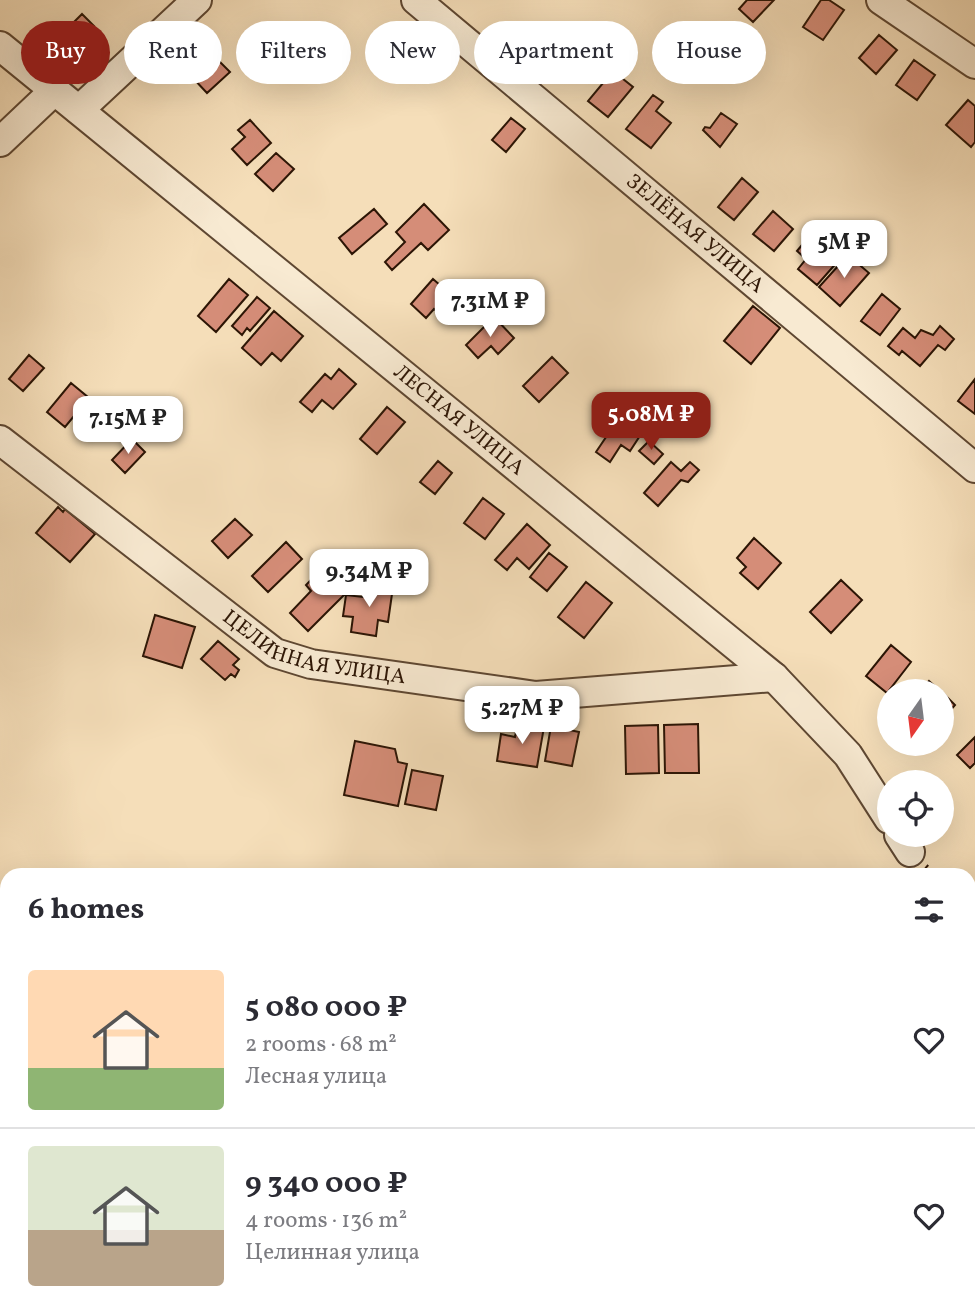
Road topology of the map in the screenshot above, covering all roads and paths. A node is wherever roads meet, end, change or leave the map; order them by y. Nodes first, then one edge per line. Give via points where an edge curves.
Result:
1 (197, 0) edge
2 (416, 0) edge
3 (881, 0) edge
4 (0, 46) edge
5 (975, 64) edge
6 (55, 90) junction
7 (79, 110) junction
8 (0, 142) edge
9 (0, 440) edge
10 (975, 468) edge
11 (774, 677) junction
12 (877, 800) edge

1 - 7 street
2 - 10 street, ЗЕЛЁНАЯ УЛИЦА
3 - 5 street
4 - 6 street, ЛЕСНАЯ УЛИЦА
6 - 7 street, ЛЕСНАЯ УЛИЦА
6 - 8 street
7 - 11 street, ЛЕСНАЯ УЛИЦА
9 - 11 street, ЦЕЛИННАЯ УЛИЦА via 275,653 311,664 536,696
11 - 12 street, ЛЕСНАЯ УЛИЦА via 848,755

